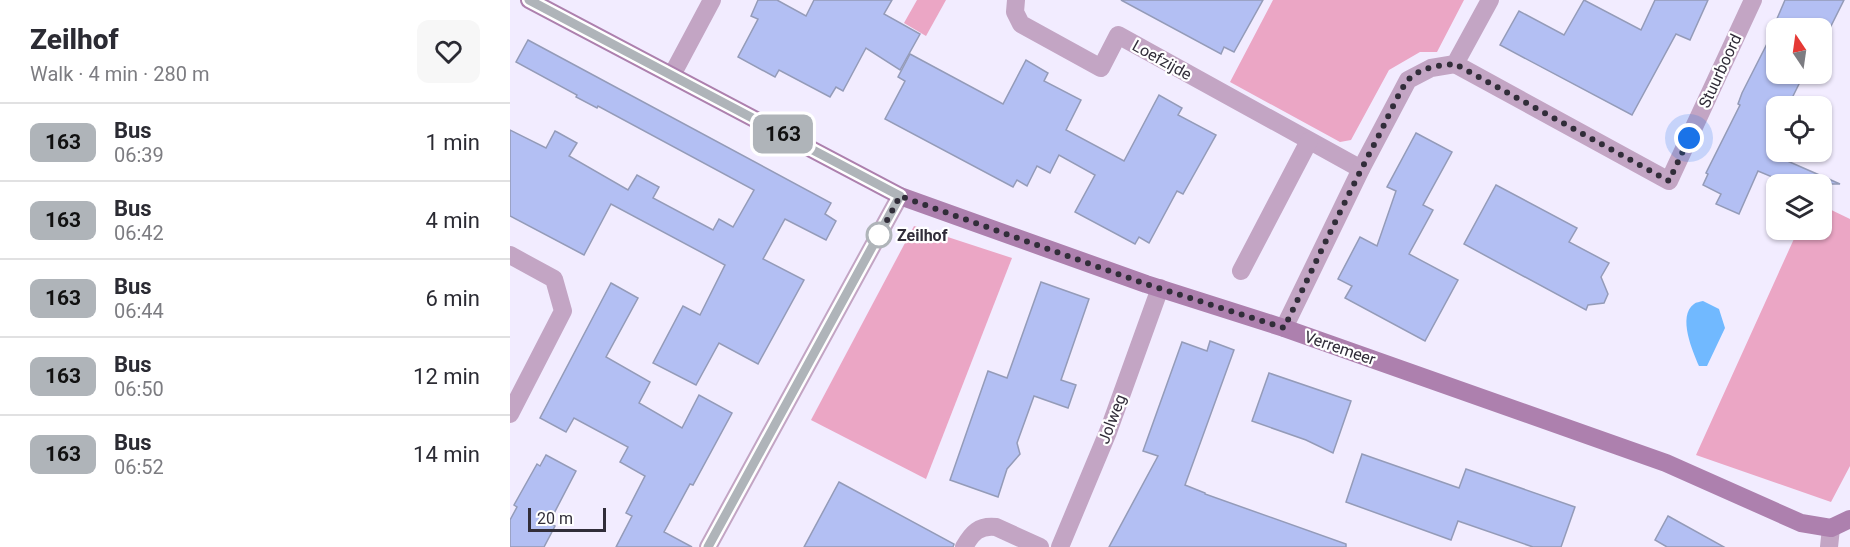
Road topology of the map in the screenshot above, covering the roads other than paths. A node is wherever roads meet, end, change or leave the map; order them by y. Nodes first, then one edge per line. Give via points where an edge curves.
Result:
1 (529, 0) edge
2 (712, 0) edge
3 (1016, 0) edge
4 (1490, 0) edge
5 (1753, 0) edge
6 (1455, 64) junction
7 (672, 75) junction
8 (1309, 141) junction
9 (1361, 169) junction
10 (900, 196) junction
11 (510, 255) edge
12 (1241, 271) dead end
13 (1160, 288) junction
14 (1284, 328) junction
15 (510, 414) edge
16 (1850, 519) edge
17 (1831, 528) junction
18 (708, 547) edge
19 (964, 547) edge
20 (1040, 547) edge
21 (1060, 547) edge
22 (1829, 547) edge

1 - 7 street, Verremeer
2 - 7 street
3 - 8 street, Loefzijde via 1015,12 1022,24 1101,68 1118,35
4 - 6 street
5 - 6 street, Stuurboord via 1669,181
6 - 9 street via 1431,68 1408,80
7 - 10 street, Verremeer
8 - 9 street, Loefzijde
8 - 12 street
9 - 14 street
10 - 13 street, Verremeer
10 - 18 street
11 - 15 street via 554,279 563,310
13 - 14 street, Verremeer
13 - 21 street, Jolweg via 1108,432
14 - 17 street, Verremeer via 1666,463 1801,523
16 - 17 street
17 - 22 street
19 - 20 street via 976,530 988,526

